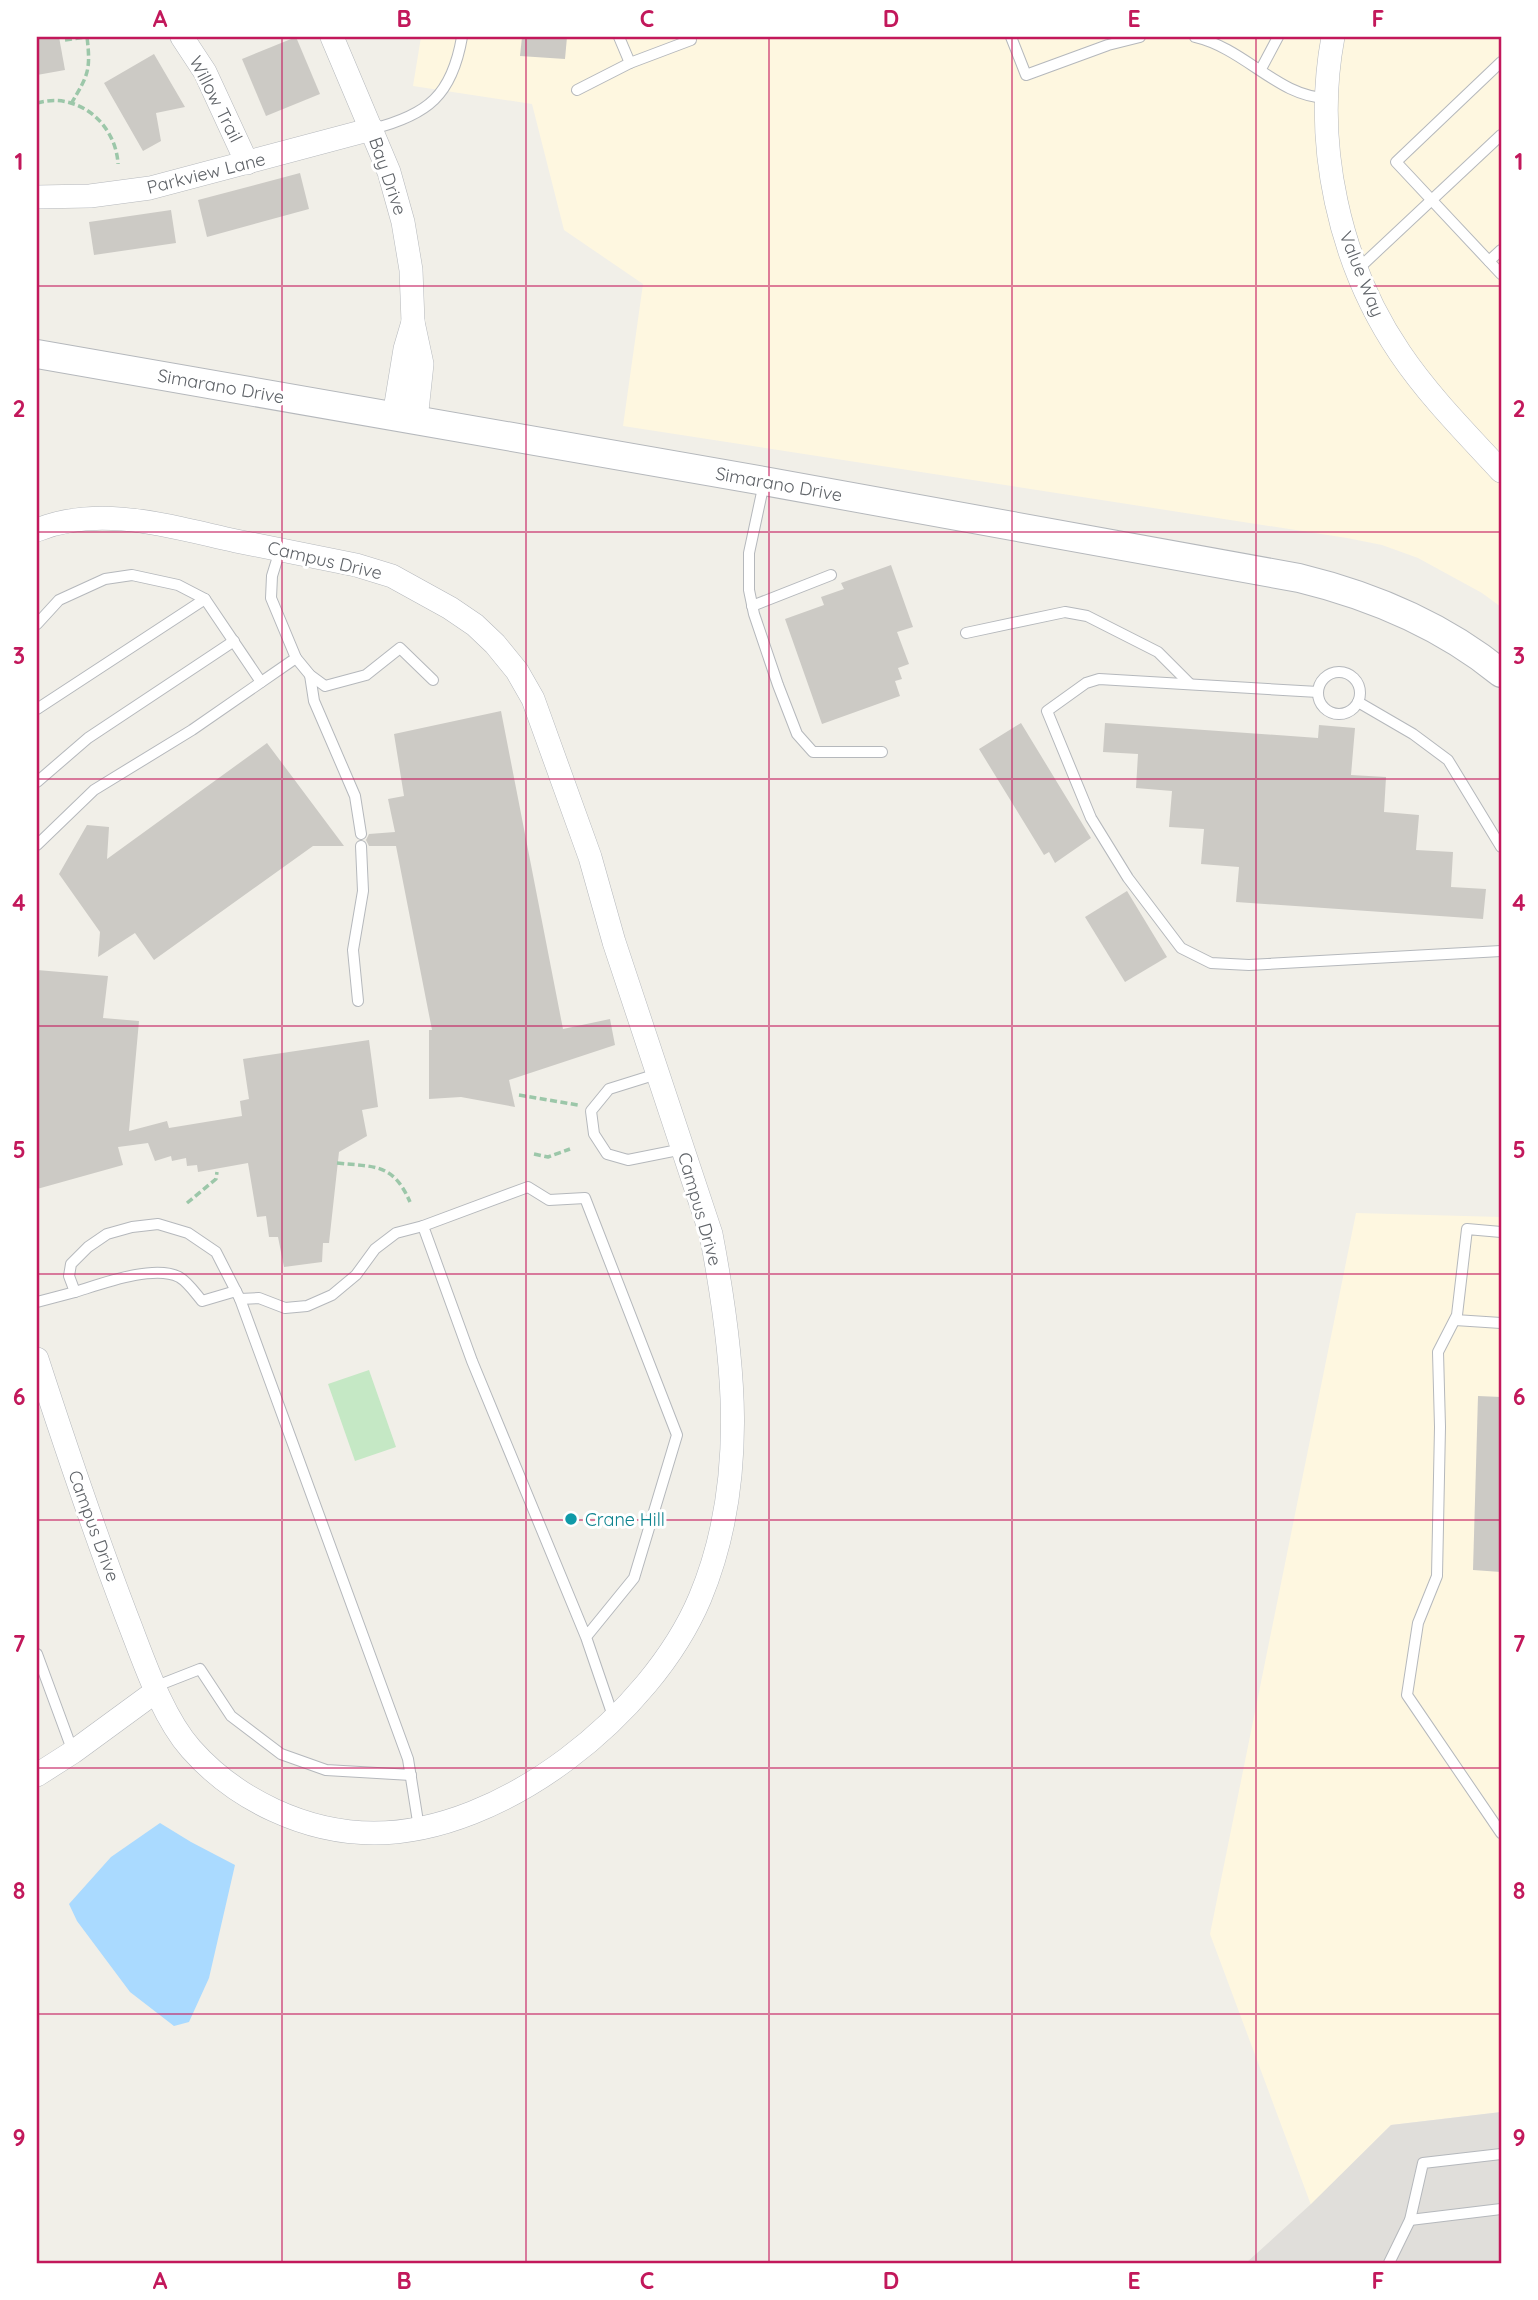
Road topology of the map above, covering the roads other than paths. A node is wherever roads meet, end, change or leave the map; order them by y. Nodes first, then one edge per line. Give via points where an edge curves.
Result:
1 (182, 37) edge
2 (332, 37) edge
3 (463, 37) edge
4 (620, 37) edge
5 (1011, 37) edge
6 (1140, 37) edge
7 (1195, 37) edge
8 (1278, 37) edge
9 (1333, 37) edge
10 (691, 40) dead end
11 (1218, 40) edge
12 (1107, 41) edge
13 (1501, 62) edge
14 (630, 63) junction
15 (1261, 69) junction
16 (576, 90) dead end
17 (1326, 98) junction
18 (372, 129) junction
19 (1501, 135) edge
20 (247, 163) junction
21 (37, 197) edge
22 (1432, 201) junction
23 (1501, 250) edge
24 (1489, 261) junction
25 (1357, 270) junction
26 (1501, 274) edge
27 (37, 354) edge
28 (405, 418) junction
29 (1501, 471) edge
30 (764, 481) junction
31 (37, 530) edge
32 (280, 550) junction
33 (831, 575) dead end
34 (205, 599) junction
35 (752, 606) junction
36 (37, 624) edge
37 (966, 633) dead end
38 (234, 641) junction
39 (296, 658) junction
40 (1501, 673) edge
41 (310, 675) junction
42 (433, 680) dead end
43 (261, 682) junction
44 (1190, 684) junction
45 (1318, 692) junction
46 (1358, 702) junction
47 (37, 709) edge
48 (882, 752) dead end
49 (37, 782) edge
50 (37, 845) edge
51 (1501, 847) edge
52 (1501, 951) edge
53 (358, 1001) dead end
54 (657, 1074) junction
55 (683, 1149) junction
56 (423, 1226) junction
57 (1501, 1232) edge
58 (75, 1292) junction
59 (238, 1295) junction
60 (37, 1302) edge
61 (1455, 1320) junction
62 (1501, 1324) edge
63 (37, 1359) edge
64 (586, 1637) junction
65 (37, 1654) edge
66 (155, 1689) junction
67 (49, 1690) junction
68 (37, 1695) edge
69 (614, 1719) junction
70 (73, 1752) junction
71 (37, 1775) edge
72 (411, 1775) junction
73 (419, 1828) junction
74 (1501, 1833) edge
75 (1501, 2154) edge
76 (1501, 2209) edge
77 (1410, 2220) junction
78 (1389, 2263) edge

1 - 20 street, Willow Trail via 205,72
2 - 18 street, Bay Drive
3 - 18 lane via 454,72 435,99 424,110
4 - 14 lane
5 - 12 lane via 1026,75
6 - 12 lane
7 - 11 lane
8 - 15 lane
9 - 17 street, Value Way
10 - 14 lane
11 - 15 lane
13 - 22 lane via 1396,162
14 - 16 lane
15 - 17 lane via 1294,92
17 - 25 street, Value Way via 1334,186
18 - 20 street, Parkview Lane
18 - 28 street, Bay Drive via 404,222 411,270 413,322 403,361
19 - 22 lane
20 - 21 street, Parkview Lane via 140,190
22 - 24 lane
22 - 25 lane
23 - 24 lane
24 - 26 lane
25 - 29 street, Value Way via 1409,366
27 - 28 street, Simarano Drive
28 - 30 street, Simarano Drive
30 - 35 lane via 747,572
30 - 40 street, Simarano Drive via 1323,584 1420,620
31 - 32 street, Campus Drive via 79,519 121,519
32 - 39 lane via 271,598
32 - 54 street, Campus Drive via 392,576 475,625 517,671 533,699 567,789
33 - 35 lane
34 - 36 lane via 178,585 132,575 118,577 59,600
34 - 38 lane
34 - 47 lane
35 - 48 lane via 797,734 813,752
37 - 44 lane via 1065,612 1087,616 1158,652
38 - 43 lane
38 - 49 lane via 88,738
39 - 41 lane
39 - 43 lane
41 - 42 lane via 325,686 344,682 366,675 400,648
41 - 53 lane via 314,701 355,796 363,891 353,950
43 - 50 lane via 94,790
44 - 45 lane
44 - 52 lane via 1099,679 1047,711 1091,818 1128,878 1181,947 1211,963 1249,965
45 - 46 lane via 1321,705 1334,714 1348,712
45 - 46 lane via 1326,676 1344,673 1358,684
46 - 51 lane via 1448,760
54 - 55 street, Campus Drive
54 - 55 lane via 609,1089 591,1111 594,1134 607,1154 628,1160
55 - 69 street, Campus Drive via 711,1234 727,1332 733,1384 729,1497 699,1601 670,1650
56 - 59 lane via 396,1233 332,1295 307,1306 285,1308
56 - 64 lane via 472,1361
56 - 64 lane via 528,1187 549,1200 584,1198 589,1210 677,1435 634,1578
57 - 61 lane via 1466,1229
58 - 59 lane via 161,1273 180,1278 202,1301
58 - 59 lane via 69,1276 71,1264 88,1247 107,1234 158,1224 188,1233 216,1252
58 - 60 lane
59 - 72 lane
61 - 62 lane
61 - 74 lane via 1438,1352 1437,1576 1419,1623 1407,1695
63 - 66 street, Campus Drive
64 - 69 lane
65 - 67 lane
66 - 70 street
66 - 72 lane via 200,1669 231,1716 281,1754 326,1770
66 - 73 street, Campus Drive via 189,1747 217,1775 252,1799 291,1818 324,1827 374,1833
67 - 68 lane
67 - 70 lane
69 - 73 street, Campus Drive via 543,1777 457,1818
70 - 71 street
72 - 73 lane
75 - 77 lane via 1423,2163
76 - 77 lane
77 - 78 lane

